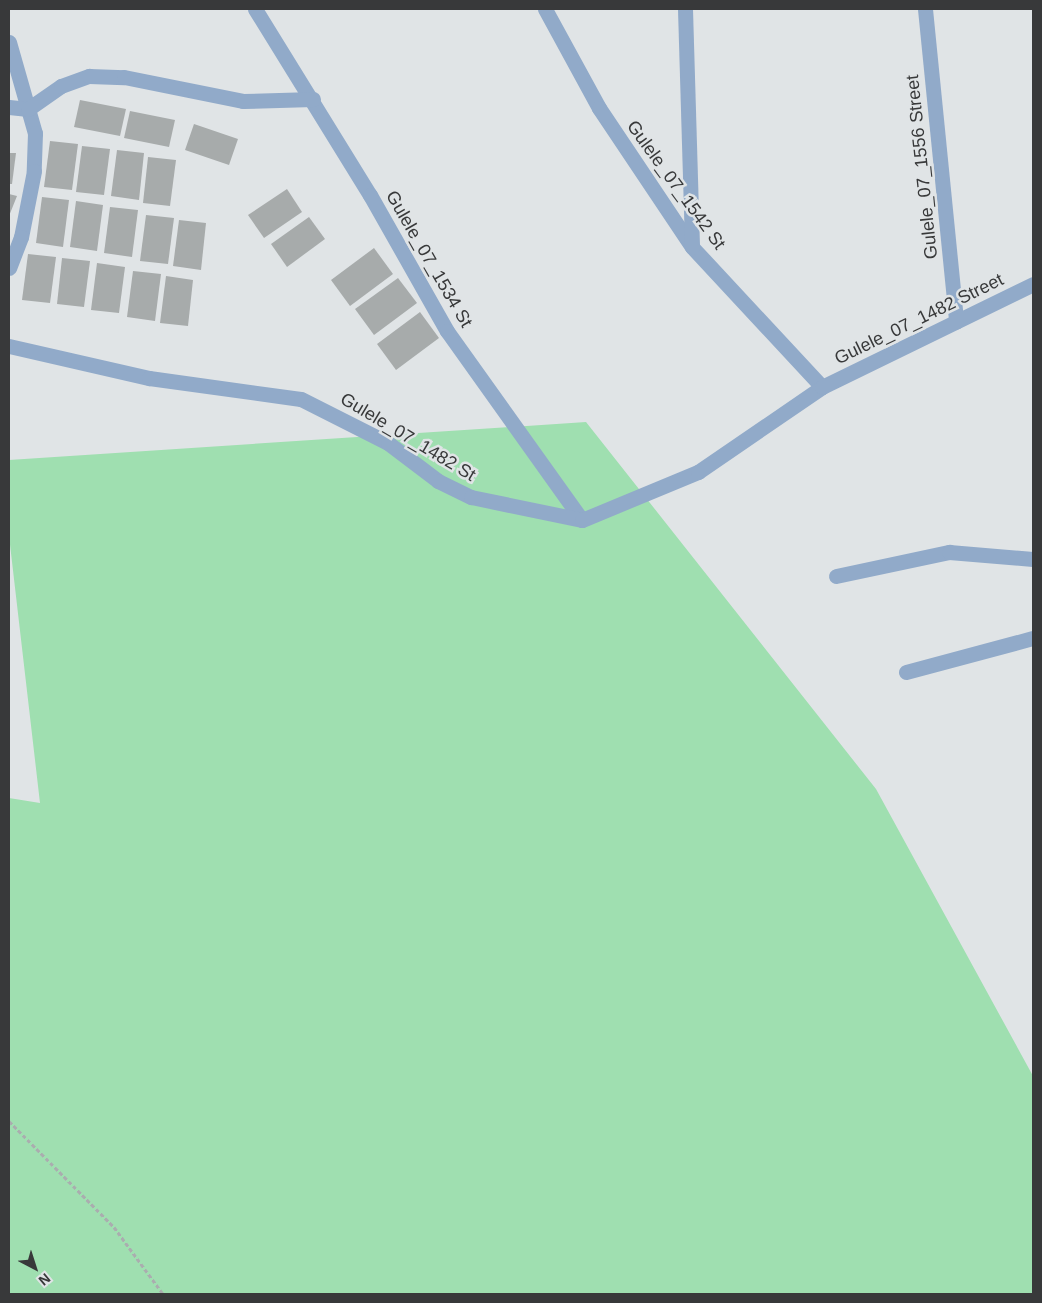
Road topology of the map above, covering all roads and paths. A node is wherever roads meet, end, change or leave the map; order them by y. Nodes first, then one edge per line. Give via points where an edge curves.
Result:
1 (255, 9) edge
2 (545, 9) edge
3 (684, 9) edge
4 (925, 9) edge
5 (9, 42) edge
6 (313, 99) junction
7 (9, 107) edge
8 (28, 109) junction
9 (692, 247) junction
10 (9, 268) edge
11 (1033, 284) edge
12 (956, 322) junction
13 (9, 346) edge
14 (822, 387) junction
15 (582, 520) junction
16 (1033, 559) edge
17 (836, 576) dead end
18 (1033, 638) edge
19 (906, 672) dead end
20 (9, 1121) edge
21 (163, 1294) edge

1 - 6 street, Gulele_07_1534 St
2 - 9 street, Gulele_07_1542 St via 599,108
3 - 9 street
4 - 12 street, Gulele_07_1556 Street
5 - 8 street
6 - 8 street via 243,101 124,77 89,76 61,86
6 - 15 street, Gulele_07_1534 St via 447,331
7 - 8 street
8 - 10 street via 35,133 34,171 21,237
9 - 14 street, Gulele_07_1542 St
11 - 12 street, Gulele_07_1482 Street
12 - 14 street, Gulele_07_1482 Street
13 - 15 street, Gulele_07_1482 St via 149,378 301,399 388,443 438,481 471,497
14 - 15 street via 698,472
16 - 17 street via 949,552
18 - 19 street
20 - 21 path via 114,1227

